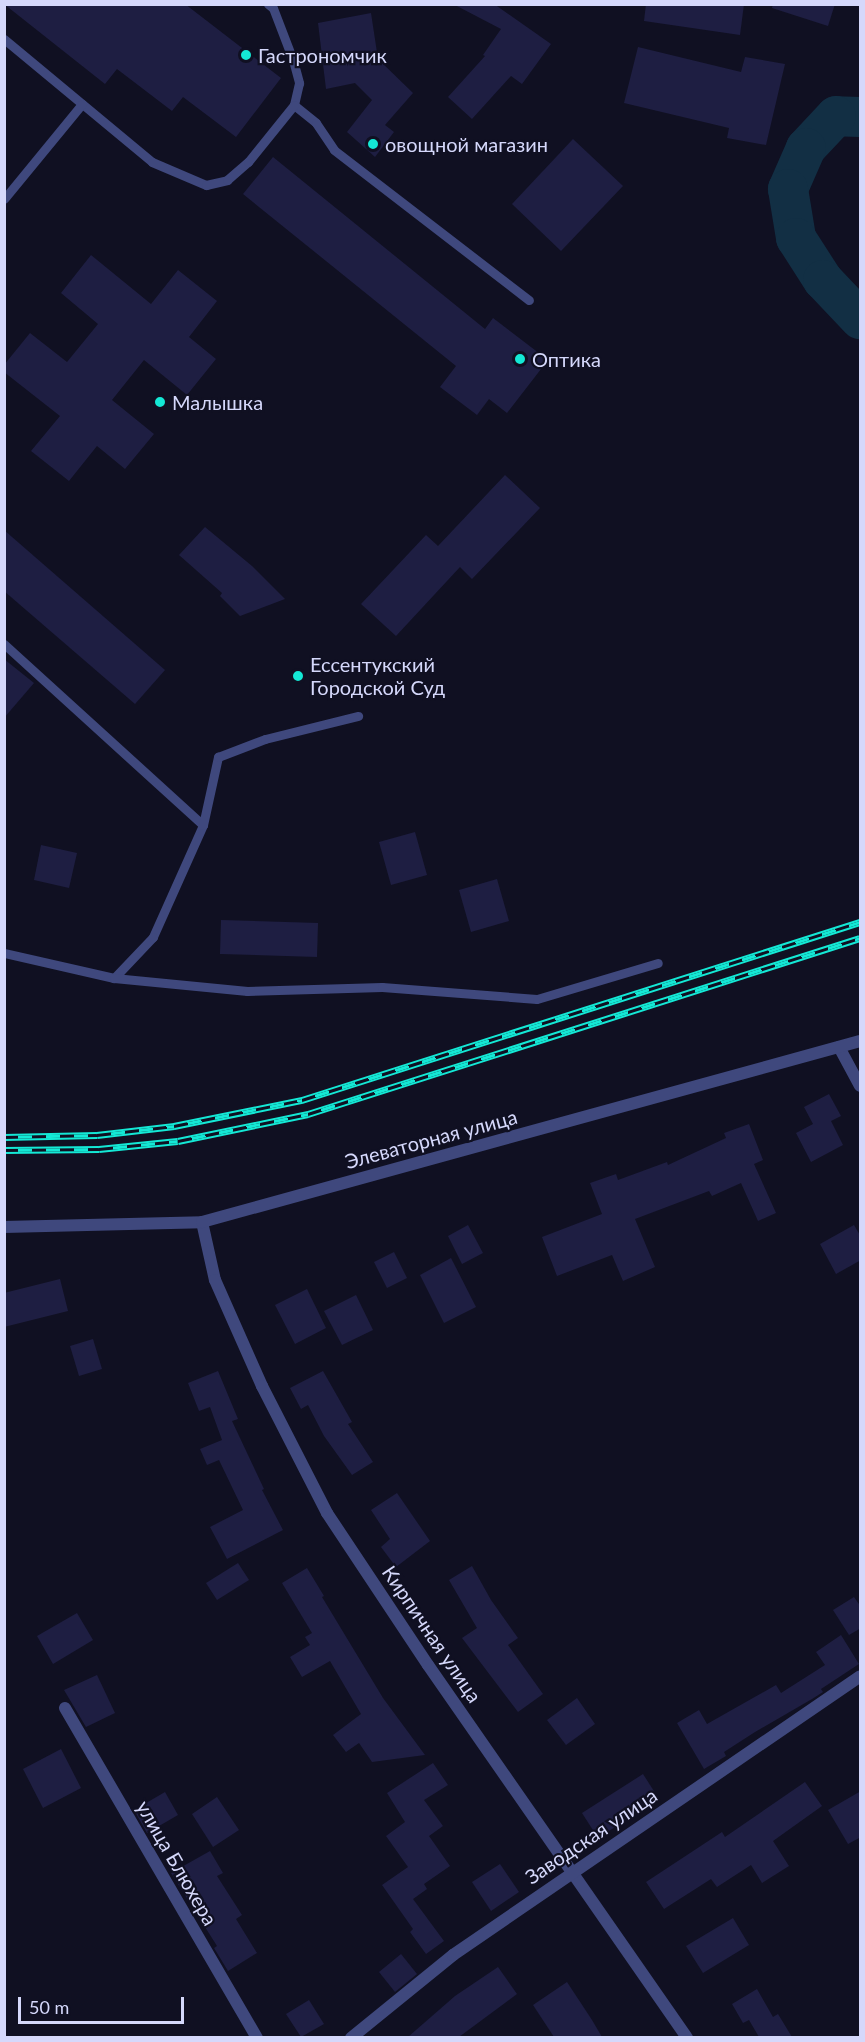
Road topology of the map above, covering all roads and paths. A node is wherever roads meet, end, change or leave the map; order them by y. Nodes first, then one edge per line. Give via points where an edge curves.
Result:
1 (268, 4) edge
2 (4, 39) edge
3 (82, 104) junction
4 (294, 105) junction
5 (4, 199) edge
6 (529, 300) dead end
7 (4, 644) edge
8 (358, 716) dead end
9 (203, 825) junction
10 (4, 953) edge
11 (658, 963) dead end
12 (114, 978) junction
13 (861, 1041) edge
14 (839, 1047) junction
15 (861, 1086) edge
16 (202, 1222) junction
17 (4, 1227) edge
18 (861, 1676) edge
19 (64, 1708) dead end
20 (573, 1872) junction
21 (256, 2037) edge
22 (351, 2037) edge
23 (687, 2037) edge

1 - 4 lane via 273,8 299,83
2 - 3 lane
3 - 4 lane via 152,162 206,185 227,180 248,162
3 - 5 lane
4 - 6 lane via 316,123 334,150
7 - 9 lane
8 - 9 lane via 265,739 218,757
9 - 12 lane via 153,937
10 - 12 lane
11 - 12 lane via 537,999 382,987 247,991
13 - 14 street, Элеваторная улица
14 - 15 street
14 - 16 street, Элеваторная улица
16 - 17 street, Элеваторная улица
16 - 20 street, Кирпичная улица via 215,1280 262,1386 327,1513
18 - 20 street, Заводская улица
19 - 21 street, улица Блюхера
20 - 22 street, Заводская улица via 453,1955
20 - 23 street, Кирпичная улица

